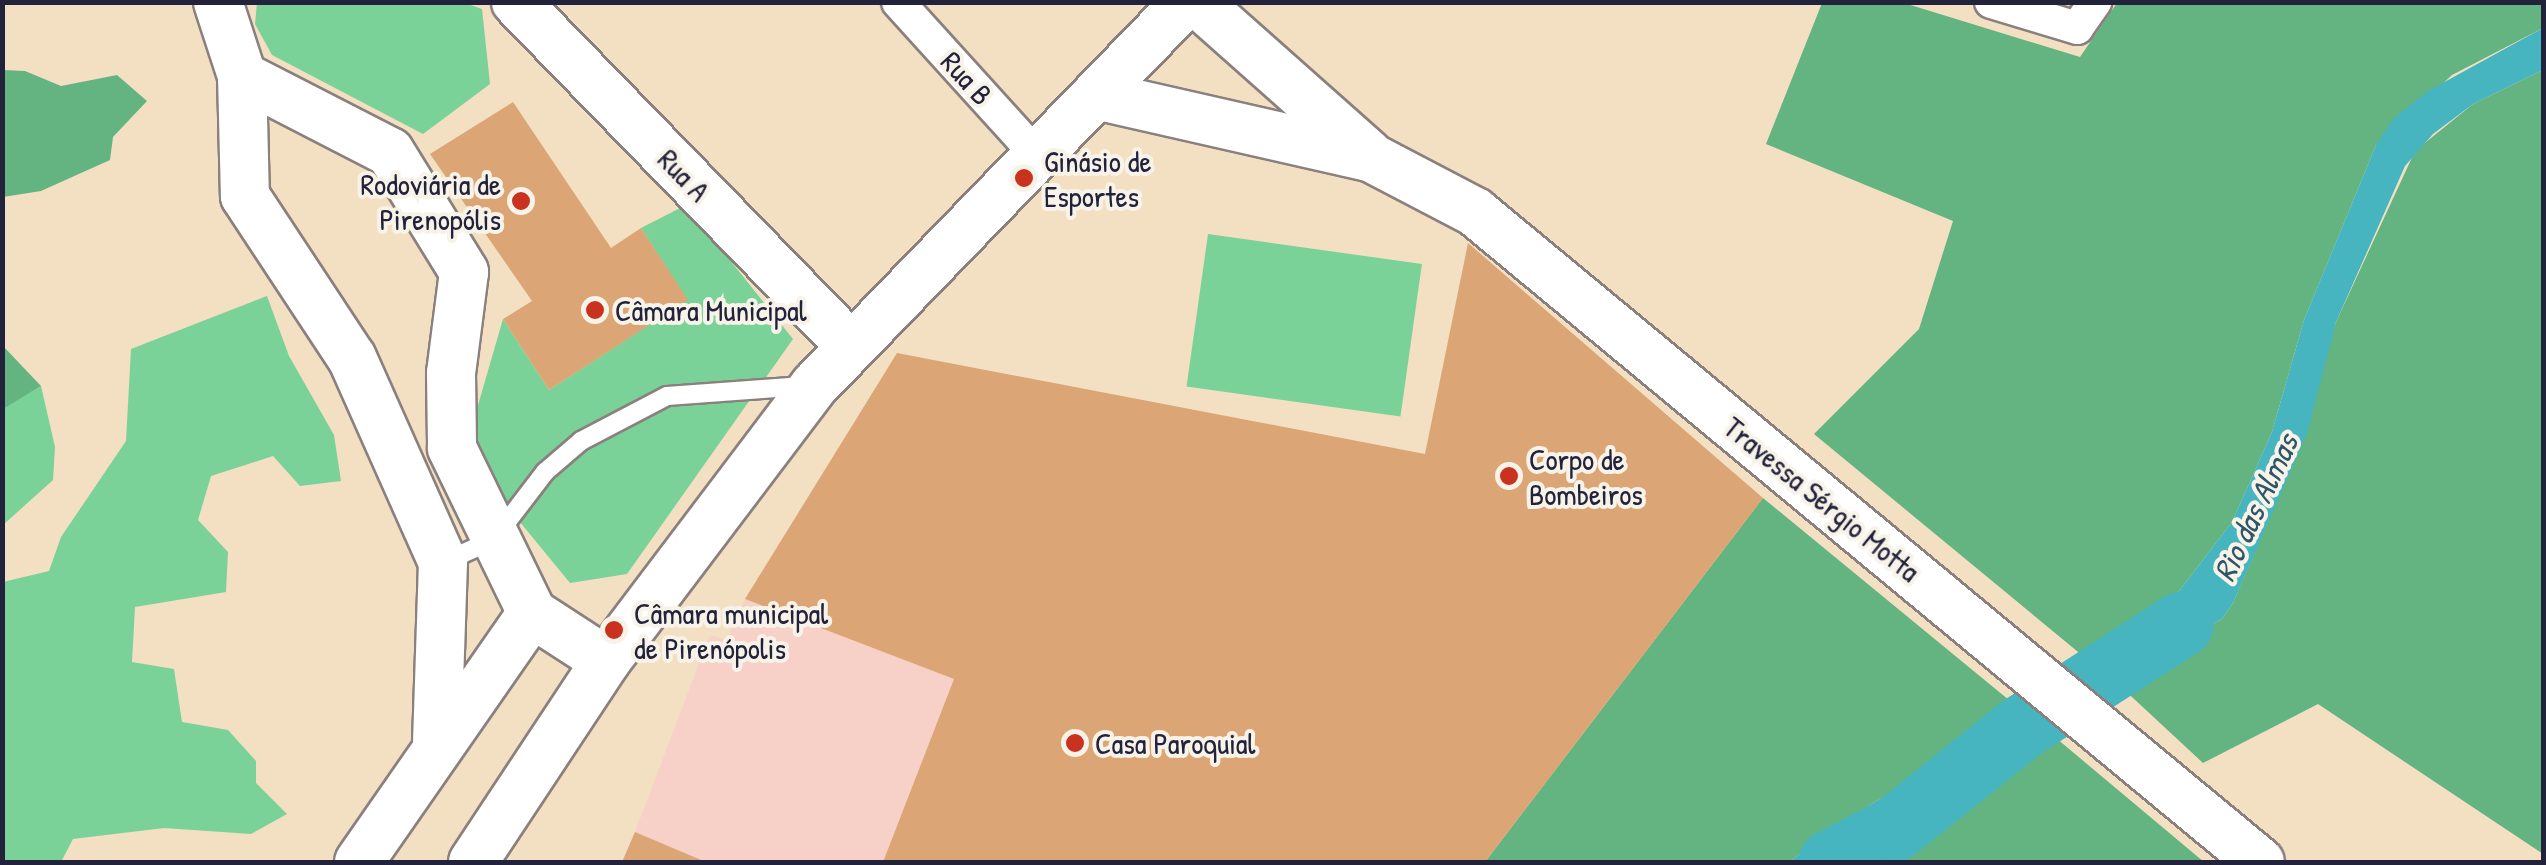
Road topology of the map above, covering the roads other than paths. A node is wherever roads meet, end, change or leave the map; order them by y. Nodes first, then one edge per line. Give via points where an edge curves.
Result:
1 (218, 2) edge
2 (516, 2) edge
3 (898, 2) edge
4 (1186, 2) edge
5 (1197, 2) edge
6 (1991, 2) edge
7 (2086, 15) edge
8 (242, 76) junction
9 (1096, 96) junction
10 (1036, 154) junction
11 (1370, 156) junction
12 (851, 347) junction
13 (814, 385) junction
14 (494, 540) junction
15 (443, 562) junction
16 (532, 613) junction
17 (606, 661) junction
18 (437, 741) junction
19 (359, 862) edge
20 (473, 862) edge
21 (2260, 862) edge

1 - 8 street
2 - 12 street, Rua A
3 - 10 street, Rua B
4 - 9 street
5 - 11 street
6 - 7 street
8 - 14 street via 390,152 464,272 450,373 452,448
8 - 15 street via 245,196 352,358
9 - 10 street
9 - 11 street
10 - 12 street
11 - 21 street, Travessa Sérgio Motta via 1475,212
12 - 13 street
13 - 14 lane via 667,396 582,440 545,472
13 - 17 street
14 - 15 lane
14 - 16 street
15 - 18 street
16 - 17 street
16 - 18 street
17 - 20 street
18 - 19 street

